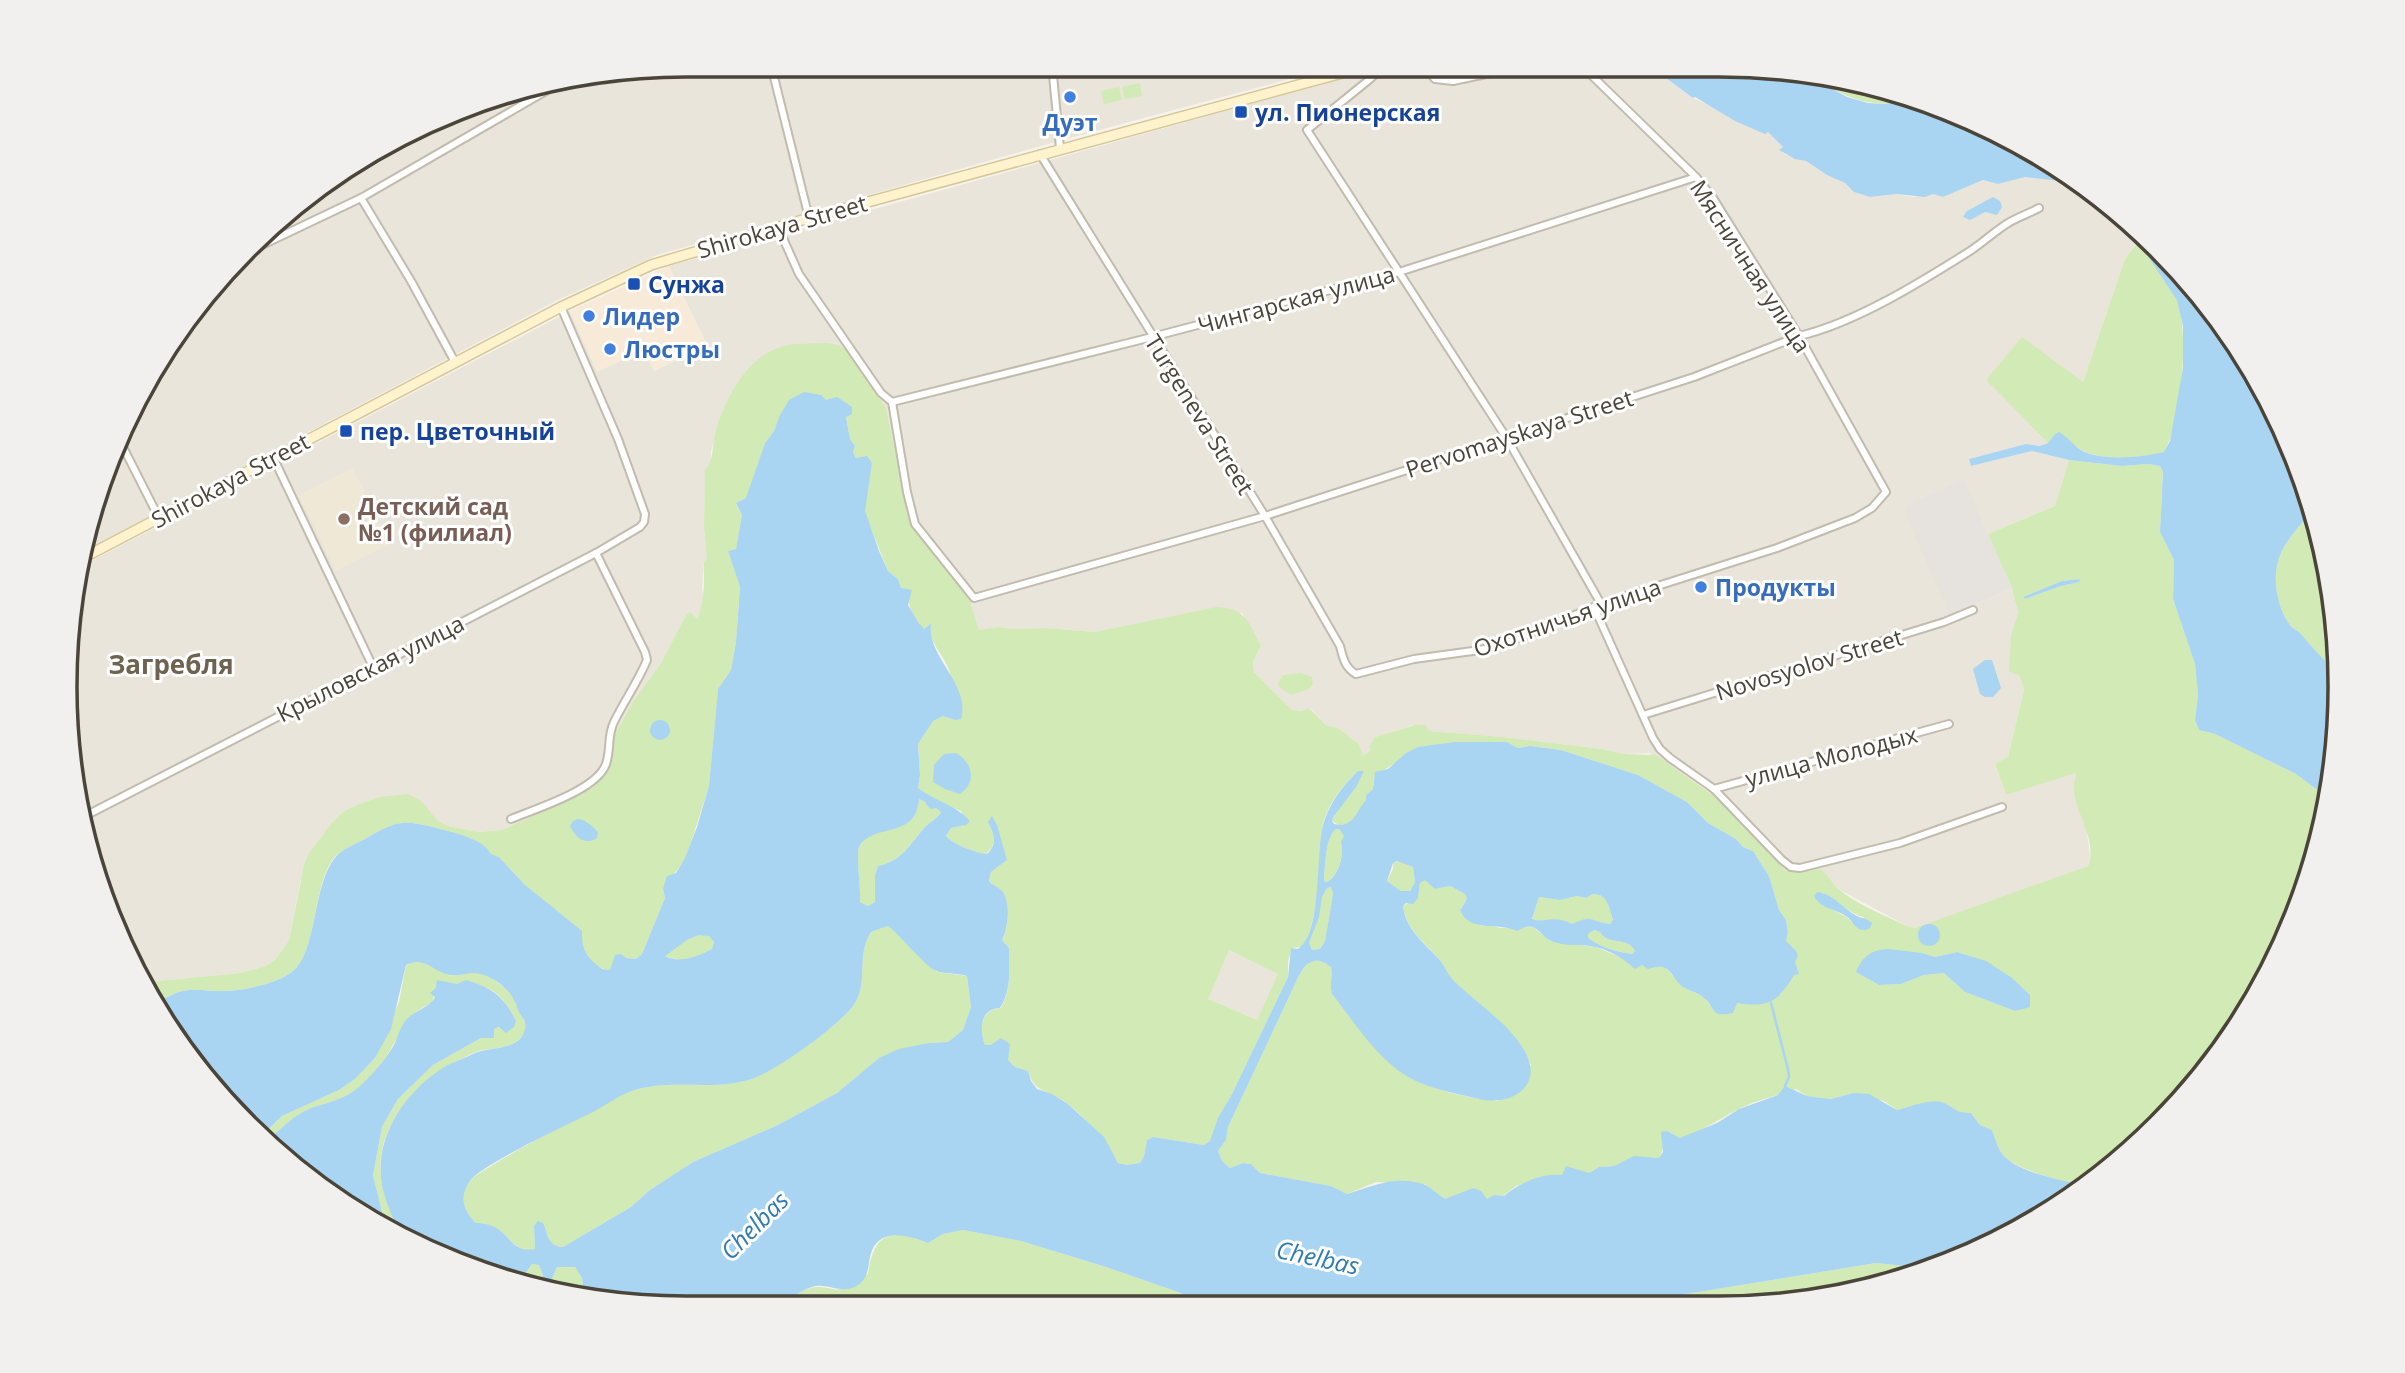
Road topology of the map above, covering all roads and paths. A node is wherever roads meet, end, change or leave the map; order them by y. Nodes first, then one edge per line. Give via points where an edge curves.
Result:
1 (774, 77) edge
2 (1053, 77) edge
3 (1327, 77) edge
4 (1372, 77) edge
5 (1433, 77) edge
6 (1472, 77) edge
7 (1594, 77) edge
8 (537, 96) edge
9 (1060, 148) junction
10 (1040, 154) junction
11 (1696, 177) junction
12 (361, 198) junction
13 (2039, 208) dead end
14 (809, 218) junction
15 (778, 227) junction
16 (272, 240) edge
17 (1399, 272) junction
18 (561, 307) junction
19 (1799, 336) junction
20 (1152, 337) junction
21 (455, 362) junction
22 (892, 402) junction
23 (1506, 437) junction
24 (124, 450) edge
25 (273, 457) junction
26 (1886, 492) joint
27 (1265, 516) junction
28 (159, 518) junction
29 (92, 553) edge
30 (596, 553) junction
31 (1598, 606) junction
32 (1973, 610) dead end
33 (373, 667) junction
34 (1356, 674) joint
35 (1643, 715) junction
36 (1949, 724) dead end
37 (1714, 789) junction
38 (2002, 807) dead end
39 (91, 813) edge
40 (511, 820) dead end

1 - 14 street
2 - 9 street
3 - 9 street, Shirokaya Street
4 - 17 street via 1307,131
5 - 6 street via 1453,81
7 - 11 street, Мясничная улица
8 - 12 street
9 - 10 street, Shirokaya Street
10 - 14 street, Shirokaya Street
10 - 20 street, Turgeneva Street
11 - 17 street, Чингарская улица
11 - 19 street, Мясничная улица
12 - 16 street
12 - 21 street
13 - 19 street, Pervomayskaya Street via 1870,308
14 - 15 street, Shirokaya Street
15 - 18 street, Shirokaya Street via 651,265
15 - 22 street via 799,274 881,393
17 - 20 street, Чингарская улица
17 - 23 street
18 - 21 street, Shirokaya Street
18 - 30 street, Крыловская улица via 645,514 640,527
19 - 23 street, Pervomayskaya Street via 1694,377
19 - 26 street, Мясничная улица
20 - 22 street, Чингарская улица
20 - 27 street, Turgeneva Street
21 - 25 street, Shirokaya Street
22 - 27 street, Pervomayskaya Street via 915,524 974,598
23 - 27 street, Pervomayskaya Street
23 - 31 street
24 - 28 street
25 - 28 street, Shirokaya Street
25 - 33 street
26 - 31 street, Охотничья улица via 1855,518
27 - 34 street, Turgeneva Street via 1340,646 1345,664
28 - 29 street, Shirokaya Street
30 - 33 street, Крыловская улица
30 - 40 street via 647,660 613,723 604,770 573,793
31 - 34 street, Охотничья улица via 1507,643
31 - 35 street
32 - 35 street, Novosyolov Street
33 - 39 street, Крыловская улица
35 - 37 street via 1660,749
36 - 37 street, улица Молодых
37 - 38 street via 1786,864 1800,868 1900,843

